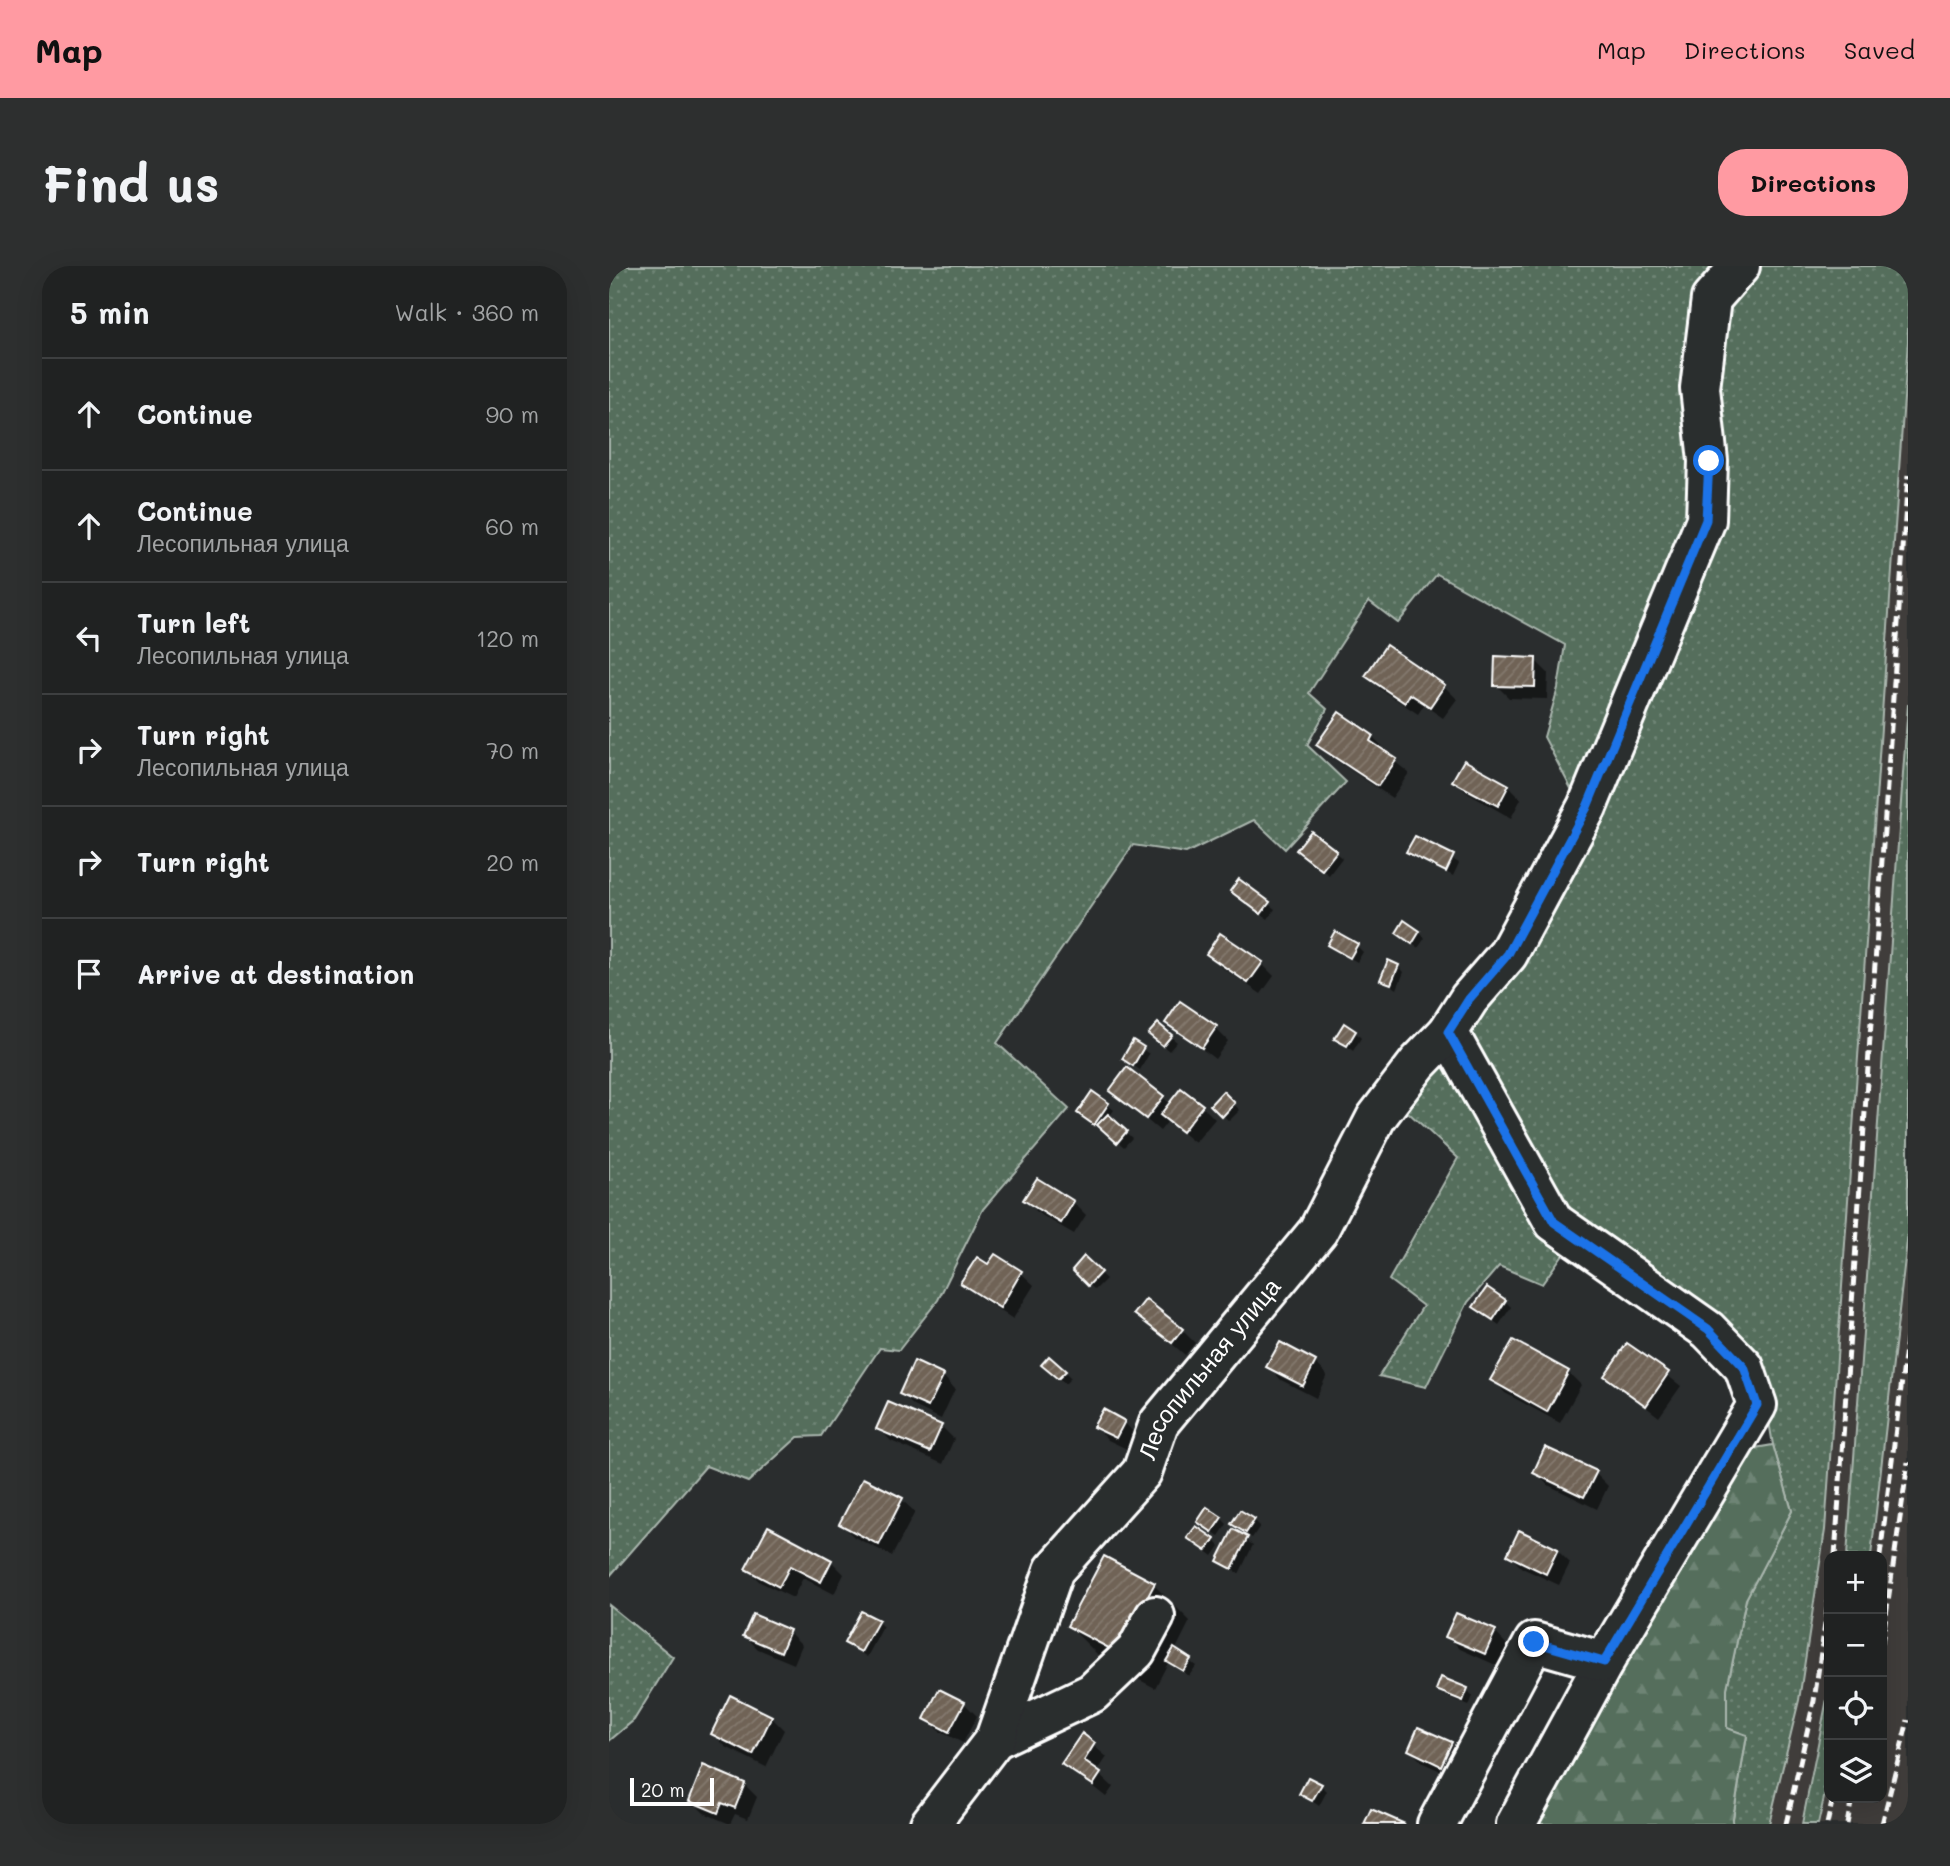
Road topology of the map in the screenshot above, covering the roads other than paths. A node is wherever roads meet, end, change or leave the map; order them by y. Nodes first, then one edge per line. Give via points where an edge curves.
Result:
1 (1740, 266) edge
2 (1448, 1032) junction
3 (1155, 1616) dead end
4 (1604, 1662) junction
5 (995, 1739) junction
6 (930, 1824) edge
7 (1437, 1824) edge
8 (1516, 1824) edge

1 - 2 street, Лесопильная улица via 1710,299 1700,388 1709,461 1706,520 1587,807 1508,954
2 - 4 street via 1554,1222 1708,1329 1744,1367 1757,1405
2 - 5 street, Лесопильная улица via 1376,1118 1318,1231 1159,1423 1142,1472 1054,1570
3 - 5 street via 1136,1651 1092,1693
4 - 7 street via 1534,1642
4 - 8 street
5 - 6 street, Лесопильная улица

